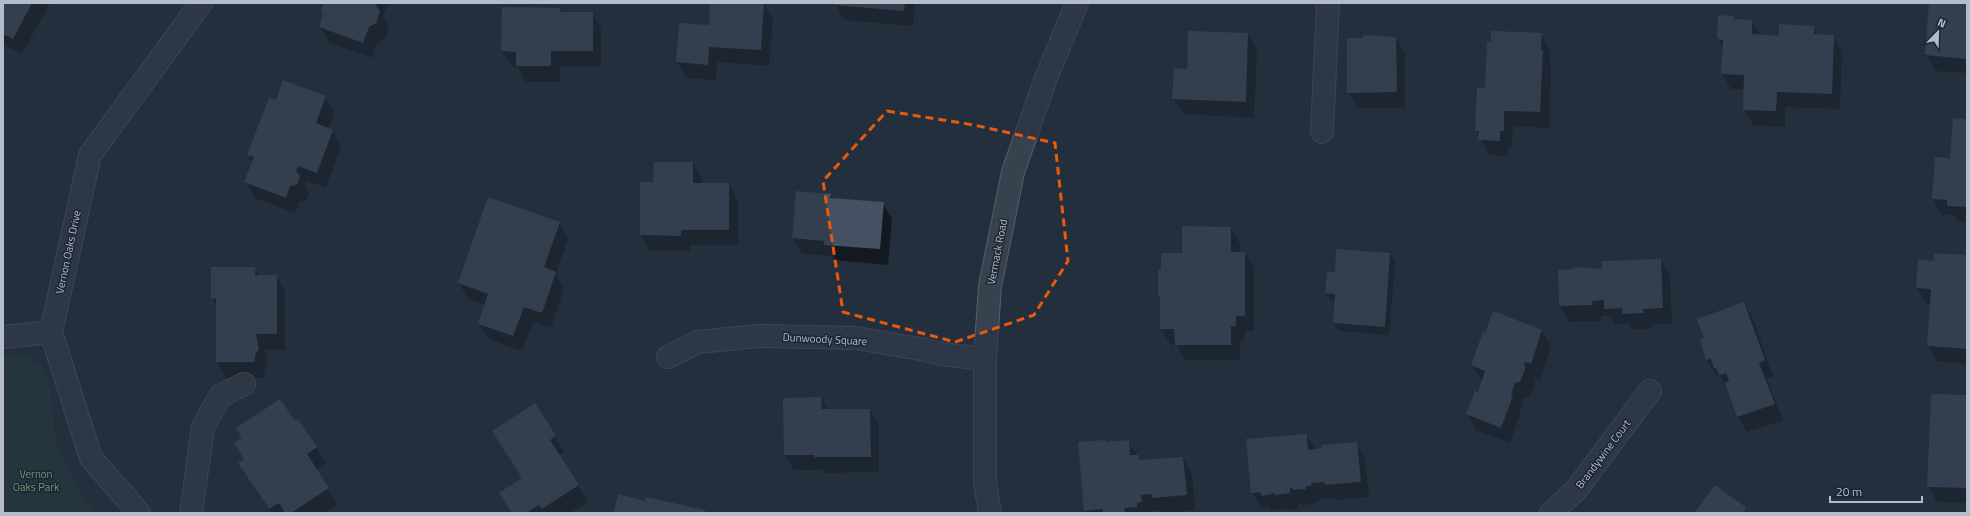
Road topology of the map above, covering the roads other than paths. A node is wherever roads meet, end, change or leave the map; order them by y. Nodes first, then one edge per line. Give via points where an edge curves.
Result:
1 (200, 3) edge
2 (1077, 3) edge
3 (1328, 3) edge
4 (1322, 132) dead end
5 (51, 332) junction
6 (3, 337) edge
7 (668, 357) dead end
8 (985, 359) junction
9 (244, 384) dead end
10 (1650, 391) dead end
11 (139, 513) edge
12 (191, 513) edge
13 (990, 513) edge
14 (1551, 513) edge

1 - 5 street, Vernon Oaks Drive via 90,155
2 - 8 street, Vermack Road via 1046,78 1013,172 990,286
3 - 4 street
5 - 6 street
5 - 11 street via 91,458
7 - 8 street, Dunwoody Square via 698,342 758,336 856,338 941,354
8 - 13 street, Vermack Road via 986,483
9 - 12 street via 220,396 202,427
10 - 14 street, Brandywine Court via 1576,490

